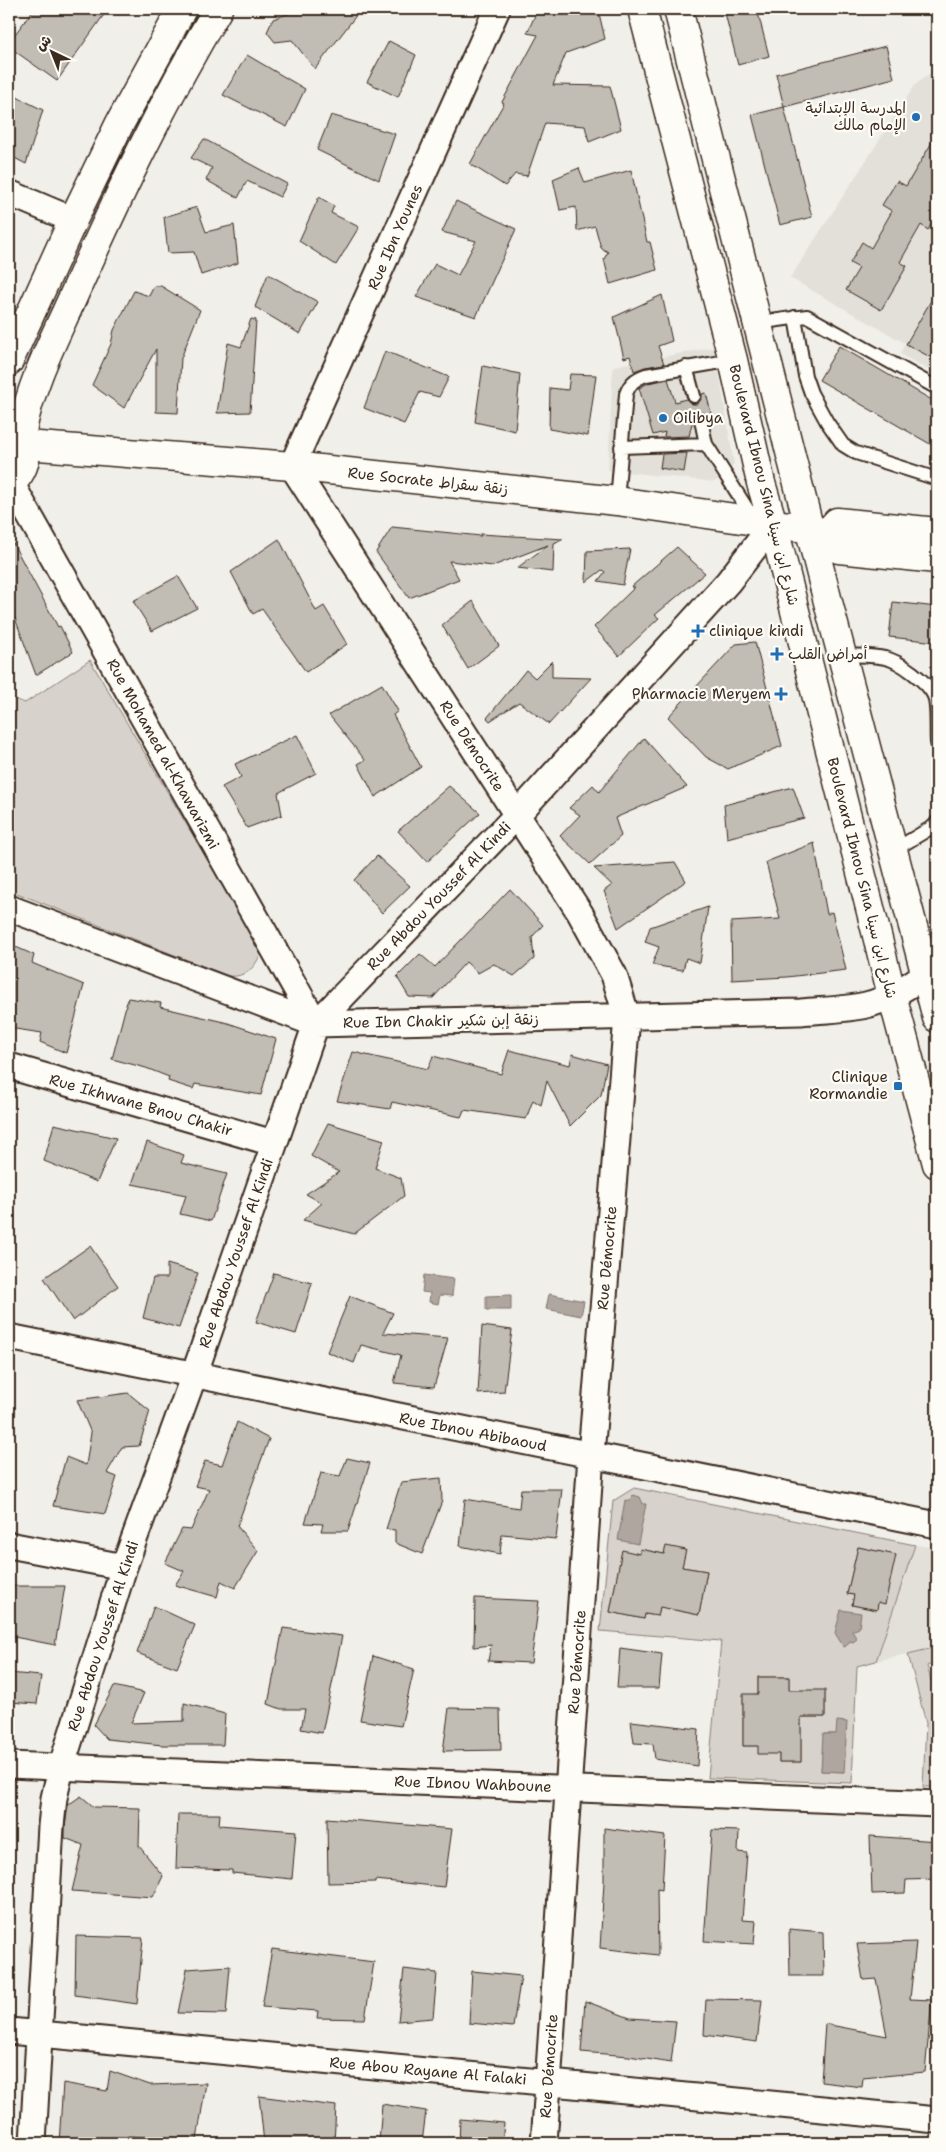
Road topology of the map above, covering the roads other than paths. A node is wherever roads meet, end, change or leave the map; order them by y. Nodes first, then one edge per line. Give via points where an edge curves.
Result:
1 (182, 9) edge
2 (218, 9) edge
3 (498, 9) edge
4 (642, 9) edge
5 (678, 9) edge
6 (9, 193) edge
7 (72, 220) junction
8 (794, 317) junction
9 (757, 323) junction
10 (733, 360) junction
11 (9, 361) edge
12 (686, 367) junction
13 (937, 388) edge
14 (694, 396) dead end
15 (701, 420) dead end
16 (19, 431) edge
17 (706, 444) junction
18 (621, 447) junction
19 (292, 466) junction
20 (937, 479) edge
21 (10, 484) edge
22 (617, 501) junction
23 (764, 523) junction
24 (819, 531) junction
25 (937, 532) edge
26 (937, 559) edge
27 (842, 655) junction
28 (937, 743) edge
29 (517, 815) junction
30 (937, 822) edge
31 (894, 850) junction
32 (9, 908) edge
33 (931, 970) edge
34 (892, 995) junction
35 (627, 1017) junction
36 (937, 1018) edge
37 (316, 1024) junction
38 (9, 1066) edge
39 (273, 1143) junction
40 (937, 1164) edge
41 (9, 1337) edge
42 (194, 1375) junction
43 (591, 1456) junction
44 (937, 1525) edge
45 (9, 1545) edge
46 (124, 1567) junction
47 (9, 1765) edge
48 (60, 1768) junction
49 (568, 1788) junction
50 (937, 1804) edge
51 (9, 2031) edge
52 (40, 2034) junction
53 (548, 2082) junction
54 (937, 2120) edge
55 (33, 2143) edge
56 (544, 2143) edge

1 - 7 main road
2 - 16 main road via 181,71 112,210 41,369
3 - 19 street, Rue Ibn Younes
4 - 10 main road, Boulevard Ibnou Sina شارع ابن سينا
5 - 9 main road
6 - 7 street
7 - 11 main road
8 - 9 lane
8 - 13 lane via 807,316
8 - 20 lane via 811,393 843,445 856,453
9 - 24 main road
10 - 12 lane
10 - 23 main road, Boulevard Ibnou Sina شارع ابن سينا via 760,483
12 - 14 lane
12 - 18 lane via 646,375 629,386
15 - 17 lane
16 - 19 main road, Rue Socrate زنقة سقراط
16 - 21 main road via 26,456
17 - 18 lane
17 - 23 lane
18 - 22 lane
19 - 22 main road, Rue Socrate زنقة سقراط
19 - 29 street, Rue Démocrite
21 - 37 street, Rue Mohamed al-Khawarizmi
22 - 23 main road, Rue Socrate زنقة سقراط
23 - 24 main road, Rue Socrate زنقة سقراط
23 - 29 street, Rue Abdou Youssef Al Kindi via 728,582
23 - 34 main road, Boulevard Ibnou Sina شارع ابن سينا
24 - 25 main road via 837,522
24 - 26 main road via 839,548
24 - 27 main road
27 - 28 lane via 886,658 918,678 934,697
27 - 31 main road
29 - 35 street, Rue Démocrite via 600,948 614,975
29 - 37 street, Rue Abdou Youssef Al Kindi
30 - 31 lane
31 - 33 main road
32 - 37 street, Rue Ibn Chakir زنقة إبن شكير
33 - 34 street, Rue Ibn Chakir زنقة إبن شكير
33 - 36 main road
34 - 35 street, Rue Ibn Chakir زنقة إبن شكير via 867,1005 801,1012
34 - 40 main road, Boulevard Ibnou Sina شارع ابن سينا
35 - 37 street, Rue Ibn Chakir زنقة إبن شكير
35 - 43 street, Rue Démocrite
37 - 39 street, Rue Abdou Youssef Al Kindi
38 - 39 street, Rue Ikhwane Bnou Chakir
39 - 42 street, Rue Abdou Youssef Al Kindi
41 - 42 street, Rue Ibnou Abibaoud
42 - 43 street, Rue Ibnou Abibaoud
42 - 46 street, Rue Abdou Youssef Al Kindi
43 - 44 street, Rue Ibnou Abibaoud
43 - 49 street, Rue Démocrite
45 - 46 street
46 - 48 street, Rue Abdou Youssef Al Kindi
47 - 48 street, Rue Ibnou Wahboune
48 - 49 street, Rue Ibnou Wahboune
48 - 52 street, Rue Abdou Youssef Al Kindi via 51,1826
49 - 50 street, Rue Ibnou Wahboune
49 - 53 street, Rue Démocrite
51 - 52 street, Rue Abou Rayane Al Falaki
52 - 53 street, Rue Abou Rayane Al Falaki
52 - 55 street, Rue Abdou Youssef Al Kindi
53 - 54 street, Rue Abou Rayane Al Falaki
53 - 56 street, Rue Démocrite

